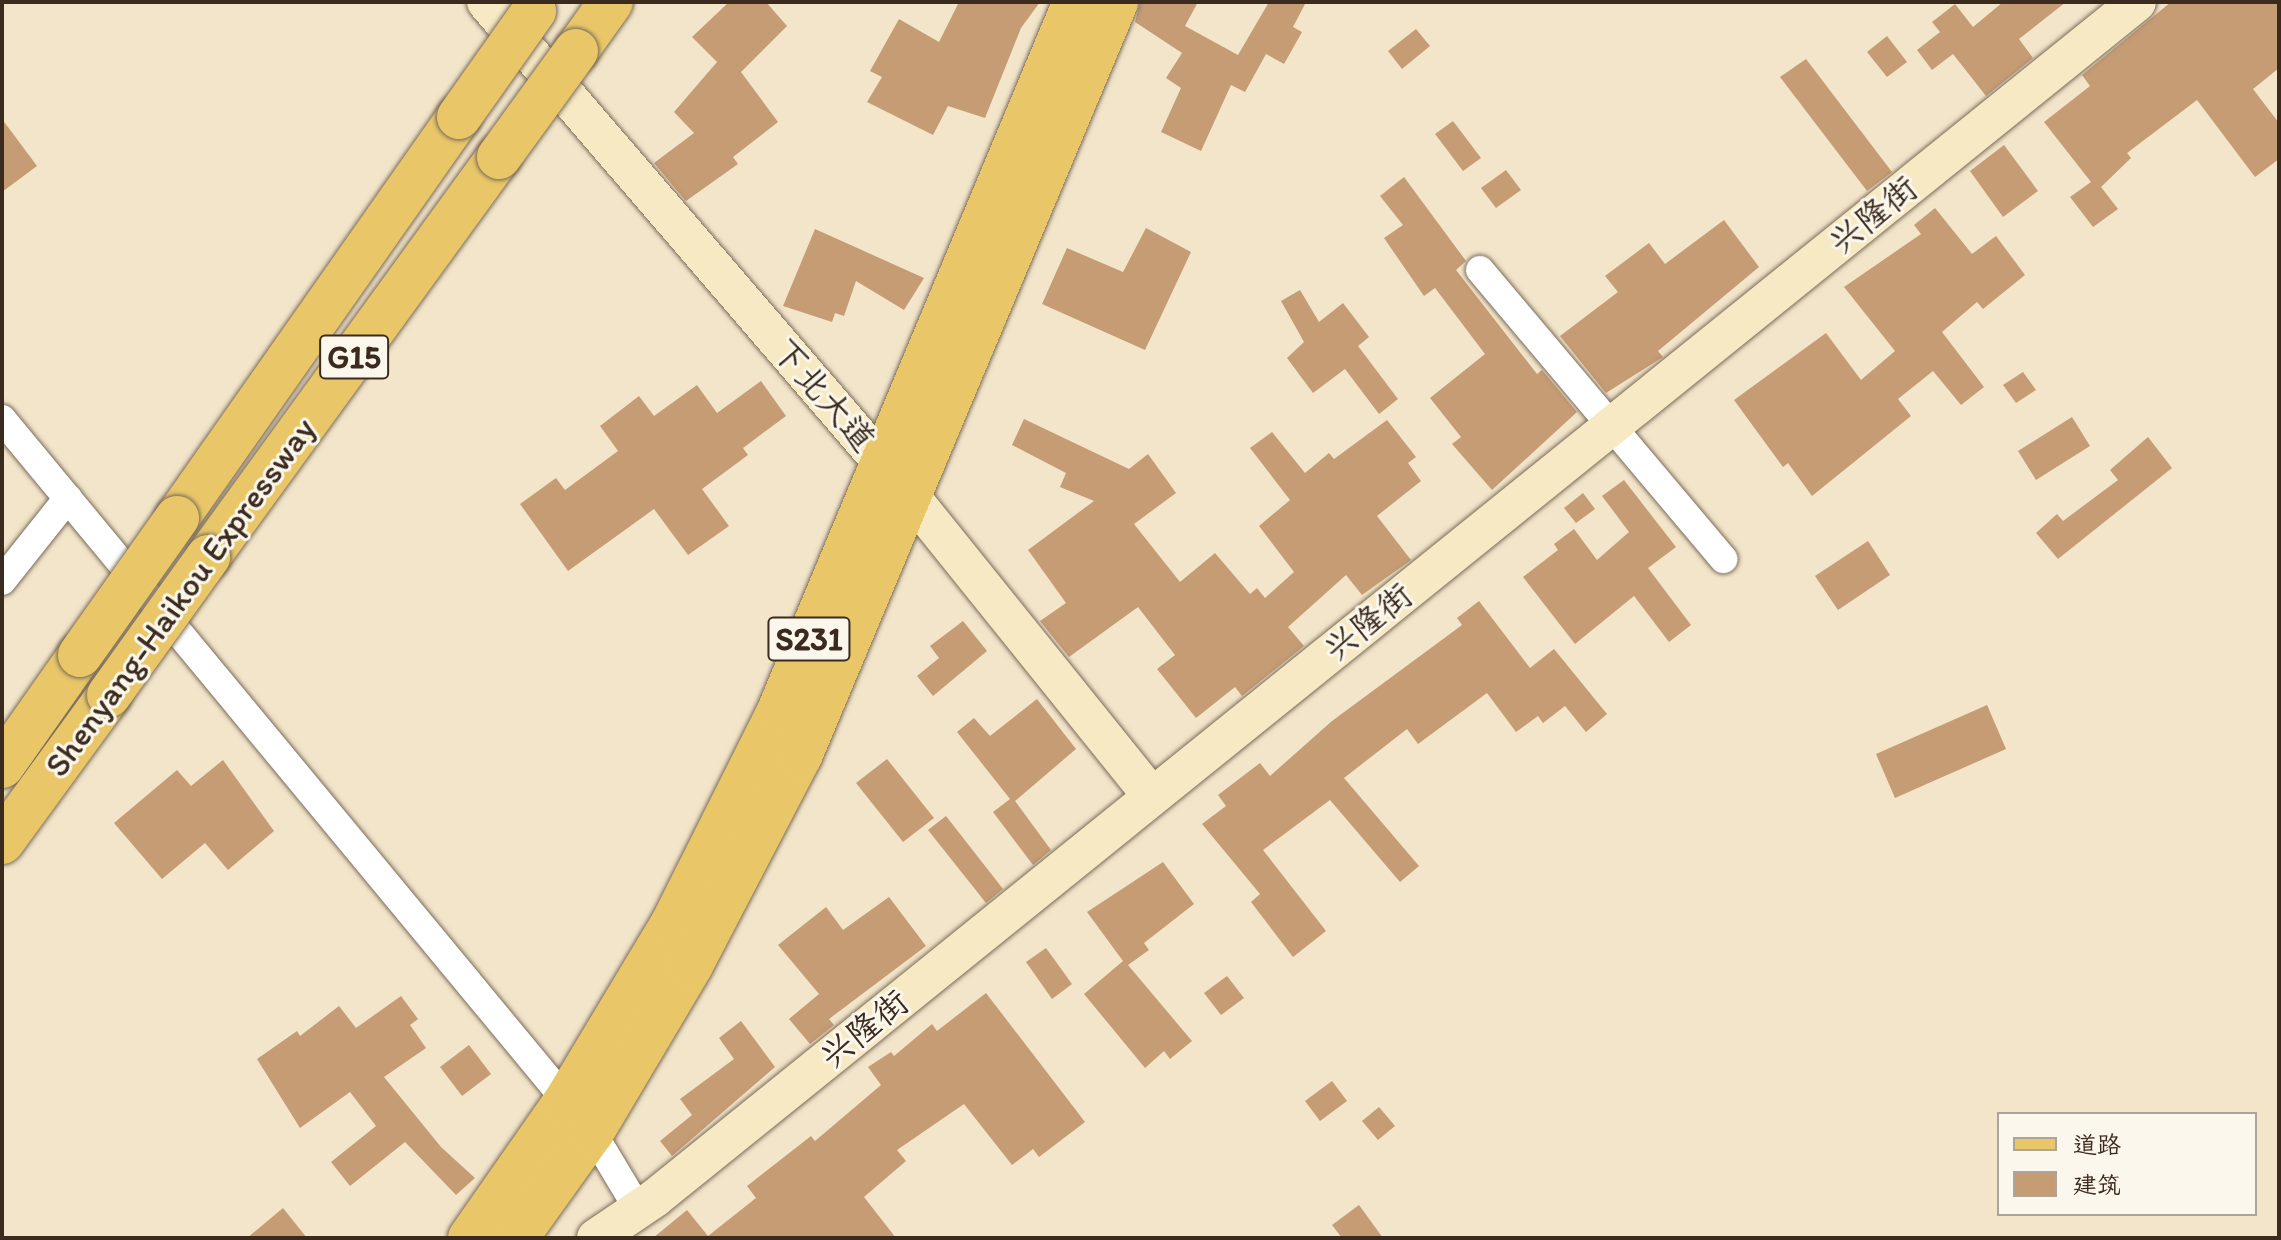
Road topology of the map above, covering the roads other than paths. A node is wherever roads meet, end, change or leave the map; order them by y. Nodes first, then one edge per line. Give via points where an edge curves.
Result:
1 (486, 2) edge
2 (611, 2) edge
3 (1075, 2) edge
4 (1116, 2) edge
5 (2137, 2) edge
6 (537, 6) edge
7 (1480, 270) dead end
8 (2, 419) edge
9 (1613, 424) junction
10 (894, 478) junction
11 (68, 498) junction
12 (1723, 559) dead end
13 (2, 581) edge
14 (2, 766) edge
15 (1152, 796) junction
16 (2, 842) edge
17 (579, 1116) junction
18 (638, 1209) junction
19 (470, 1238) edge
20 (516, 1238) edge
21 (596, 1238) edge

1 - 10 street, 下北大道
2 - 16 main road, Shenyang-Haikou Expressway / G15, bridge
3 - 10 main road, S231
4 - 10 main road, S231
5 - 9 street, 兴隆街
6 - 14 main road, Shenyang-Haikou Expressway / G15, bridge
7 - 9 street
8 - 11 street
9 - 12 street
9 - 15 street, 兴隆街
10 - 15 street, 下北大道
10 - 17 main road, S231 via 800,756 691,965
11 - 13 street
11 - 17 street
15 - 18 street, 兴隆街
17 - 18 street
17 - 19 main road, S231
17 - 20 main road, S231
18 - 21 street, 兴隆街

